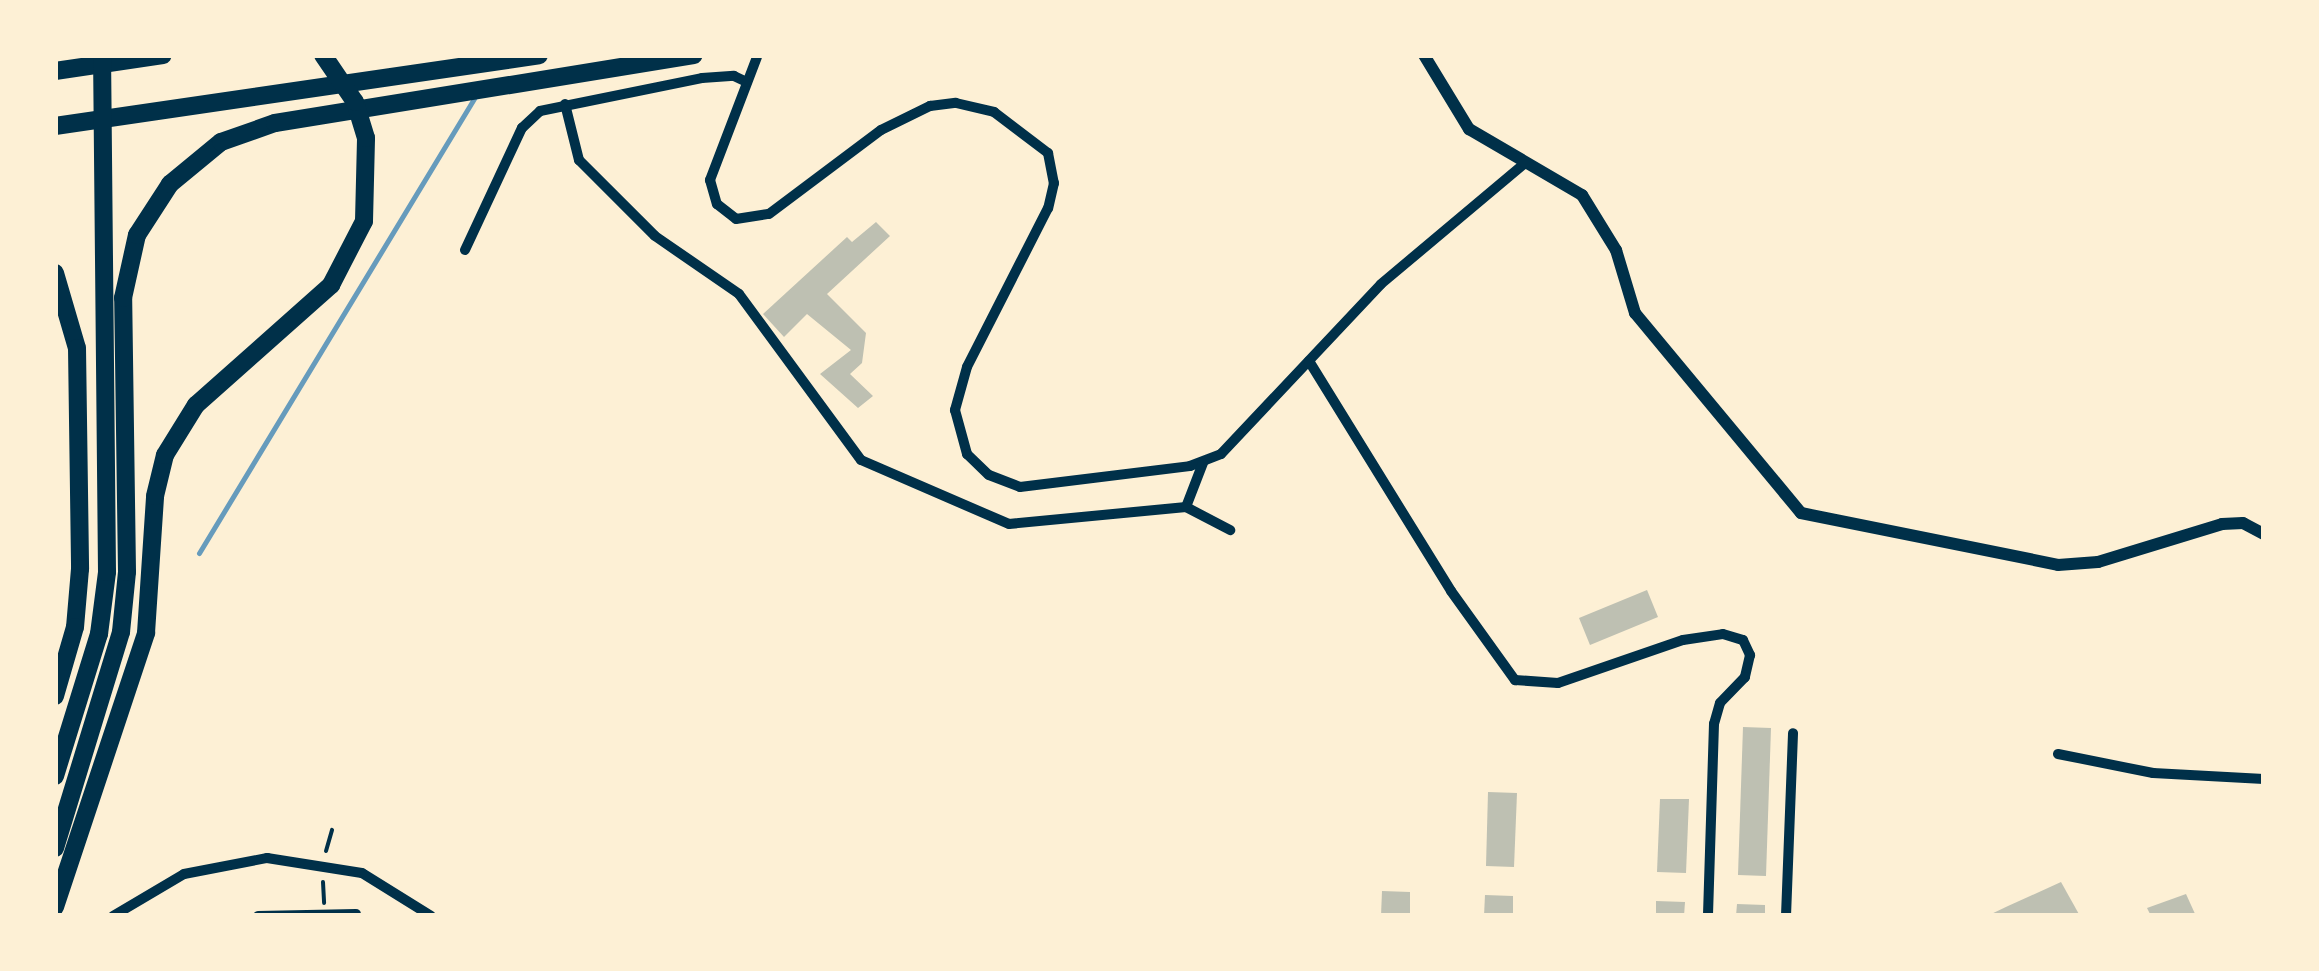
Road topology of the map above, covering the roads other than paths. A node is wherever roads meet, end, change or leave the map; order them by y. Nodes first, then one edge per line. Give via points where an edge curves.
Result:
1 (102, 55) edge
2 (164, 55) edge
3 (323, 55) edge
4 (539, 55) edge
5 (694, 55) edge
6 (1424, 55) edge
7 (758, 57) edge
8 (55, 71) edge
9 (747, 82) junction
10 (564, 104) junction
11 (55, 126) edge
12 (1526, 163) junction
13 (465, 250) dead end
14 (55, 272) edge
15 (1309, 361) junction
16 (1203, 463) junction
17 (1186, 507) junction
18 (1230, 530) dead end
19 (2264, 534) edge
20 (55, 696) edge
21 (1794, 733) dead end
22 (2058, 754) dead end
23 (55, 776) edge
24 (2264, 779) edge
25 (55, 848) edge
26 (55, 908) edge
27 (356, 914) edge
28 (113, 916) edge
29 (258, 916) edge
30 (430, 916) edge
31 (1708, 916) edge
32 (1786, 916) edge

1 - 23 highway via 107,572 99,634
2 - 8 highway
3 - 26 highway via 355,102 366,138 364,222 330,285 196,405 164,455 154,496 146,634
4 - 11 highway
5 - 25 highway via 275,124 206,151 159,198 127,266 124,611
6 - 12 street via 1461,120
7 - 9 street
9 - 10 street via 702,78
9 - 16 street via 710,180 717,204 743,220 769,214 881,130 930,106 967,104 994,112 1048,152 1054,183 1048,208 957,394 959,436 989,475 1034,488
10 - 13 street via 540,111 522,128
10 - 17 street via 578,160 655,236 739,294 861,460 1009,524
12 - 15 street via 1380,284
12 - 19 street via 1582,195 1616,250 1635,313 1802,513 2058,565 2098,562 2222,524
14 - 20 highway via 77,348 80,569 75,627
15 - 16 street via 1231,446
15 - 31 street via 1451,591 1515,680 1558,682 1683,640 1724,634 1743,640 1749,666 1720,703 1714,724
16 - 17 street
17 - 18 street
21 - 32 street
22 - 24 street via 2153,774
27 - 29 street
28 - 30 street via 184,874 267,858 362,873

